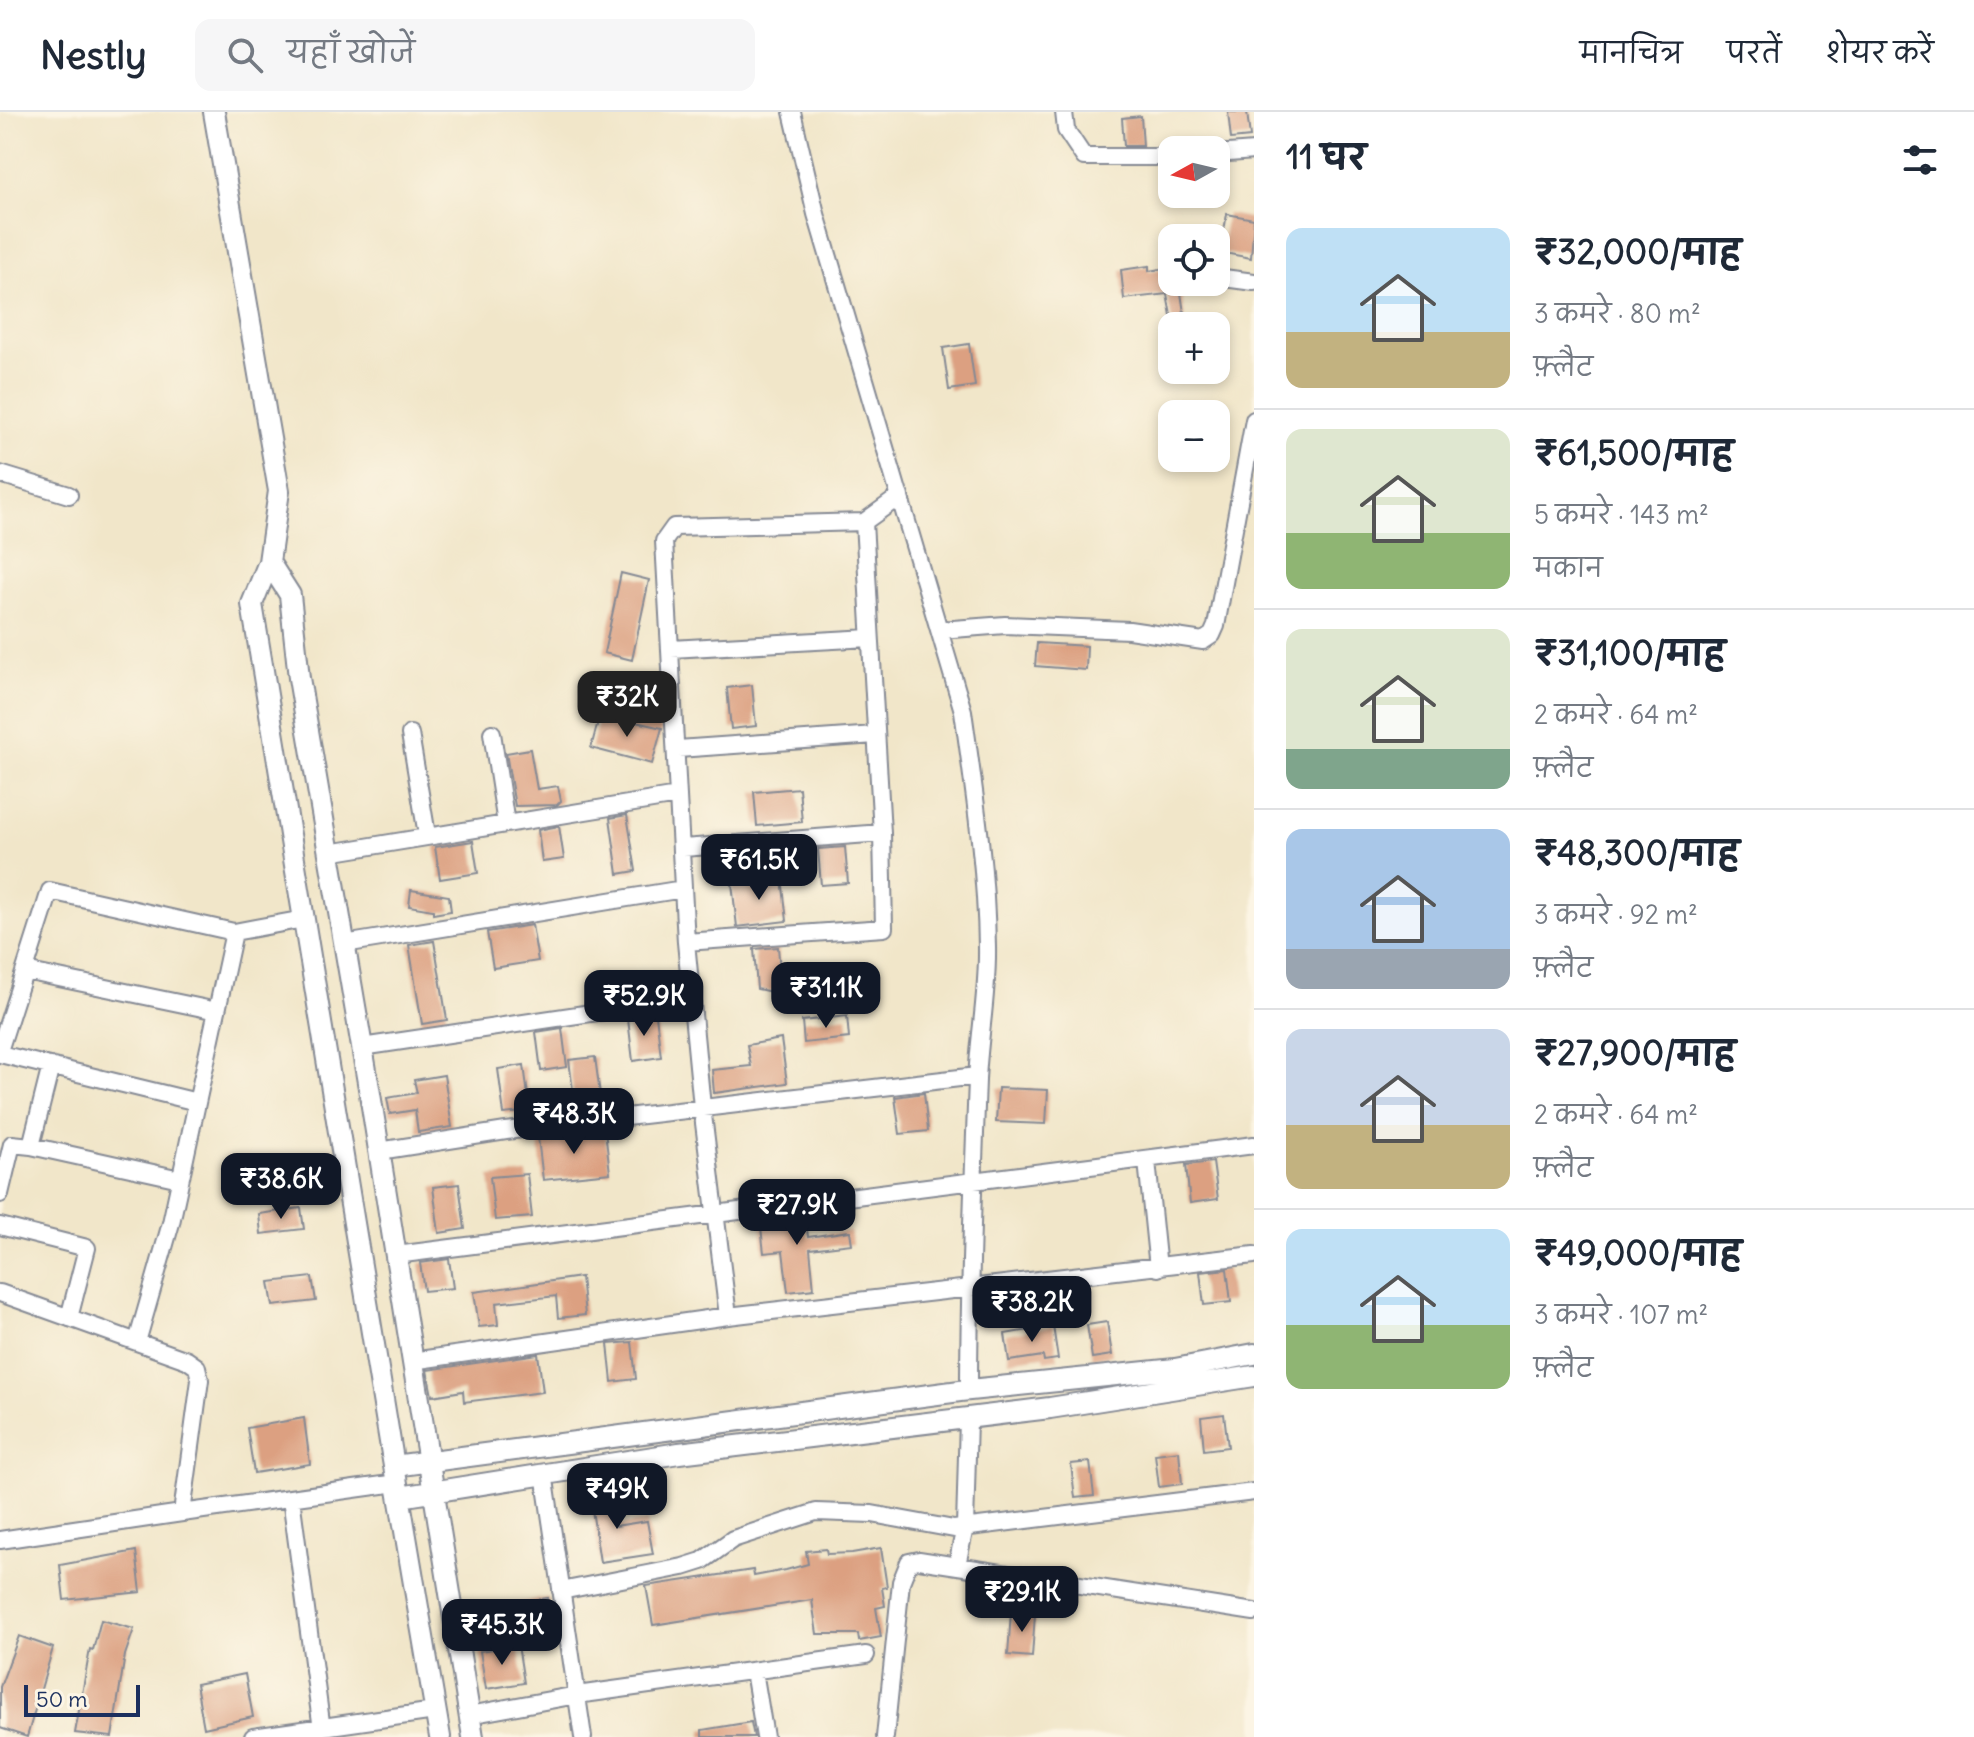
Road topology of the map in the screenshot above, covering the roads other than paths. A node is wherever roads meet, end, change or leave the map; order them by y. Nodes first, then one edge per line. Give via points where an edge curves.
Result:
1 (214, 112) edge
2 (792, 112) edge
3 (1064, 112) edge
4 (1254, 151) edge
5 (1230, 153) edge
6 (1158, 157) edge
7 (1230, 279) edge
8 (1254, 282) edge
9 (1254, 420) edge
10 (0, 474) edge
11 (69, 495) dead end
12 (900, 496) junction
13 (864, 522) junction
14 (269, 562) junction
15 (940, 630) junction
16 (870, 638) junction
17 (671, 649) junction
18 (492, 733) dead end
19 (410, 734) dead end
20 (875, 735) junction
21 (678, 749) junction
22 (677, 796) junction
23 (506, 824) junction
24 (882, 833) junction
25 (427, 835) junction
26 (683, 848) junction
27 (329, 853) junction
28 (683, 889) junction
29 (304, 919) junction
30 (234, 932) junction
31 (686, 942) junction
32 (344, 944) junction
33 (25, 971) junction
34 (692, 998) junction
35 (217, 1011) junction
36 (362, 1047) junction
37 (0, 1051) edge
38 (51, 1066) junction
39 (977, 1076) junction
40 (197, 1102) junction
41 (702, 1107) junction
42 (1254, 1145) edge
43 (31, 1146) junction
44 (379, 1151) junction
45 (1147, 1161) junction
46 (180, 1179) junction
47 (974, 1182) junction
48 (0, 1194) edge
49 (715, 1211) junction
50 (0, 1226) edge
51 (396, 1255) junction
52 (1254, 1255) edge
53 (1158, 1268) junction
54 (969, 1290) junction
55 (0, 1293) edge
56 (728, 1316) junction
57 (69, 1318) junction
58 (137, 1342) junction
59 (1254, 1354) edge
60 (412, 1361) junction
61 (1254, 1376) edge
62 (969, 1390) junction
63 (968, 1419) junction
64 (428, 1461) junction
65 (544, 1473) junction
66 (397, 1482) junction
67 (432, 1492) junction
68 (1254, 1492) edge
69 (291, 1498) junction
70 (182, 1513) junction
71 (965, 1527) junction
72 (0, 1540) edge
73 (957, 1565) junction
74 (561, 1591) junction
75 (1254, 1612) edge
76 (866, 1655) dead end
77 (754, 1671) junction
78 (577, 1695) junction
79 (435, 1711) junction
80 (469, 1715) junction
81 (322, 1732) edge
82 (253, 1737) edge
83 (440, 1737) edge
84 (473, 1737) edge
85 (583, 1737) edge
86 (765, 1737) edge
87 (885, 1737) edge

1 - 14 street via 279,491
2 - 12 street via 816,214
3 - 6 street via 1066,130 1084,157
4 - 5 street
7 - 8 street
9 - 15 street via 1212,635 1203,641 1129,630 1005,625
10 - 11 street
12 - 13 street
12 - 15 street
13 - 16 street
13 - 17 street via 674,527 664,541
14 - 27 street via 290,595
14 - 29 street via 252,604
15 - 39 street via 963,711 984,870 986,995
16 - 17 street
16 - 20 street
17 - 21 street
18 - 23 street
19 - 25 street
20 - 21 street
20 - 24 street
21 - 22 street
22 - 23 street
22 - 26 street
23 - 25 street
24 - 26 street
24 - 31 street via 884,928
25 - 27 street
26 - 28 street
27 - 32 street
28 - 31 street
28 - 32 street
29 - 30 street
29 - 66 street
30 - 33 street via 50,891
30 - 35 street
31 - 34 street
32 - 36 street
33 - 35 street
33 - 37 street
34 - 36 street
34 - 41 street
35 - 40 street
36 - 44 street
37 - 38 street
38 - 40 street
38 - 43 street
39 - 41 street
39 - 47 street
40 - 46 street
41 - 44 street
41 - 49 street
42 - 45 street
43 - 46 street
43 - 48 street via 12,1144
44 - 51 street
45 - 47 street
45 - 53 street
46 - 58 street
47 - 49 street
47 - 54 street
49 - 51 street
49 - 56 street
50 - 57 street via 87,1248
51 - 60 street
52 - 53 street
53 - 54 street
54 - 56 street
54 - 62 street
55 - 57 street
56 - 60 street
57 - 58 street
58 - 70 street via 197,1367 200,1380
59 - 62 street via 1175,1369
60 - 64 street
61 - 63 street
62 - 63 street
62 - 64 street
63 - 65 street
63 - 71 street
64 - 66 street
64 - 67 street
65 - 67 street
65 - 74 street
66 - 67 street
66 - 69 street
66 - 79 street
67 - 80 street
68 - 71 street
69 - 70 street
69 - 81 street
70 - 72 street
71 - 73 street
71 - 74 street via 942,1529 872,1514 816,1512 733,1539 702,1561 683,1567
73 - 75 street
73 - 87 street via 919,1560 904,1568
74 - 78 street
76 - 77 street
77 - 78 street
77 - 86 street
78 - 80 street
78 - 85 street
79 - 81 street
79 - 83 street
80 - 84 street
81 - 82 street

